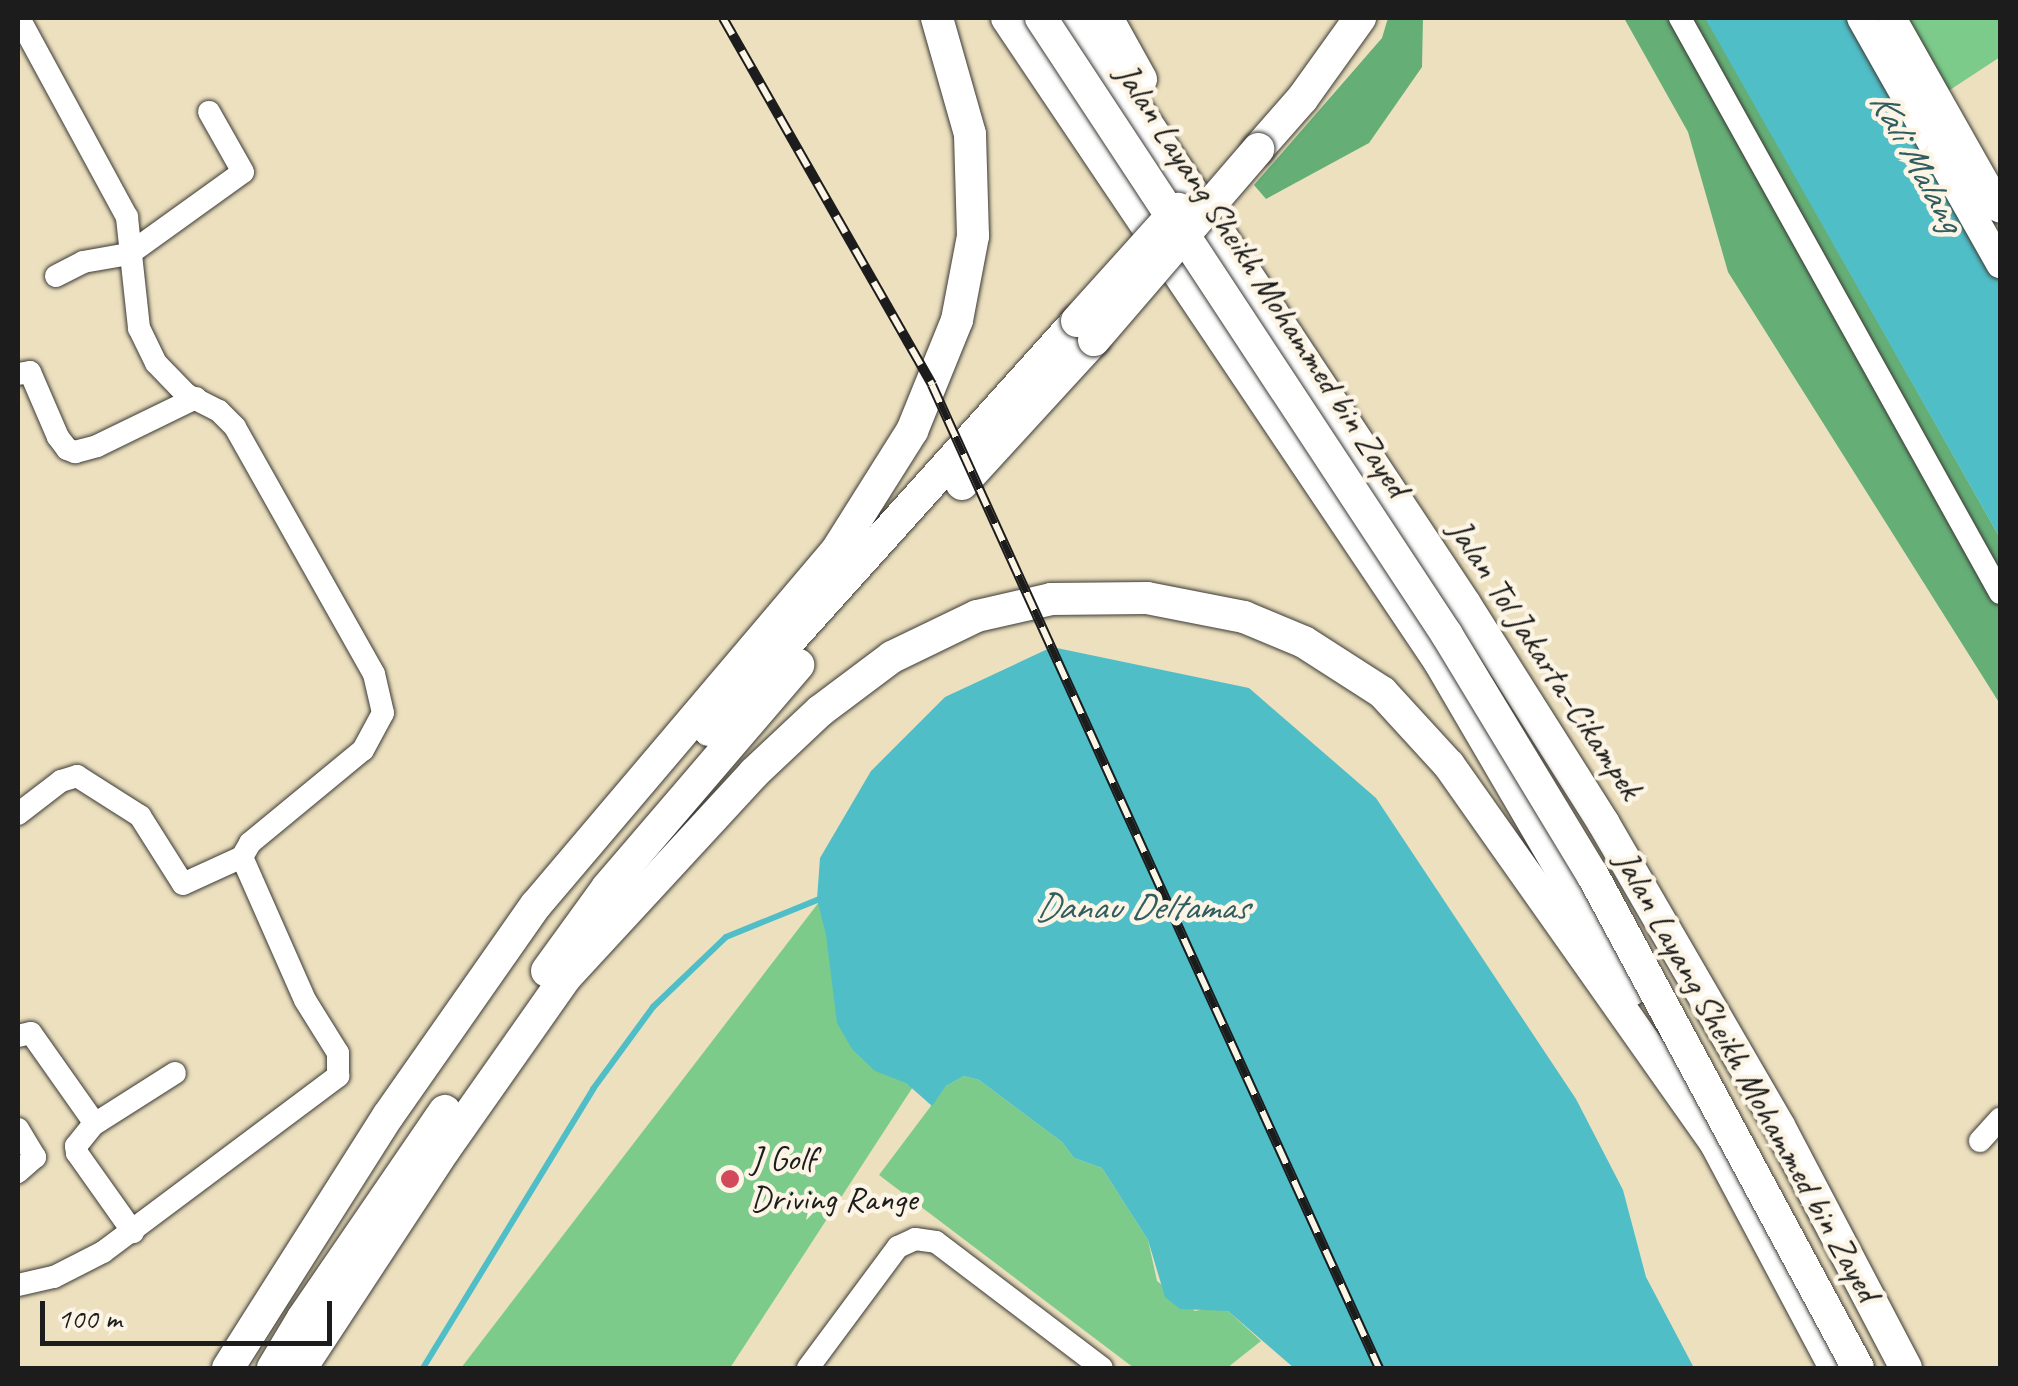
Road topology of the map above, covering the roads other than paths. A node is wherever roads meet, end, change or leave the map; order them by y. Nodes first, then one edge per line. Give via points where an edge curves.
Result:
1 (19, 18) edge
2 (937, 18) edge
3 (1008, 18) edge
4 (1042, 18) edge
5 (1062, 18) edge
6 (1077, 18) edge
7 (1107, 18) edge
8 (1336, 18) edge
9 (1360, 18) edge
10 (1680, 18) edge
11 (1861, 18) edge
12 (1892, 18) edge
13 (209, 112) dead end
14 (1250, 143) junction
15 (1991, 202) edge
16 (129, 254) junction
17 (2000, 264) edge
18 (56, 276) dead end
19 (1086, 330) junction
20 (18, 374) edge
21 (196, 398) junction
22 (2000, 593) edge
23 (1466, 604) junction
24 (672, 755) junction
25 (18, 814) edge
26 (242, 857) junction
27 (18, 1036) edge
28 (175, 1073) dead end
29 (2000, 1119) edge
30 (93, 1126) junction
31 (18, 1129) edge
32 (1980, 1141) dead end
33 (1716, 1144) junction
34 (18, 1172) edge
35 (133, 1232) junction
36 (18, 1286) edge
37 (228, 1368) edge
38 (246, 1368) edge
39 (274, 1368) edge
40 (301, 1368) edge
41 (808, 1368) edge
42 (1102, 1368) edge
43 (1834, 1368) edge
44 (1858, 1368) edge
45 (1876, 1368) edge
46 (1906, 1368) edge

1 - 16 street via 127,217
2 - 24 highway via 962,96 974,171 969,273 946,354 898,458 837,550
3 - 33 highway via 1439,661
4 - 44 highway, Jalan Layang Sheikh Mohammed bin Zayed, bridge via 1447,635 1592,874
5 - 45 highway, Jalan Layang Sheikh Mohammed bin Zayed, bridge via 1594,846
6 - 23 highway, Jalan Tol Jakarta–Cikampek
7 - 23 highway via 1149,94 1443,546
8 - 14 highway
9 - 14 highway via 1302,99
10 - 22 street
11 - 15 main road
12 - 15 main road
13 - 16 street via 243,172
14 - 19 highway, bridge
15 - 17 main road
16 - 18 street via 82,262
16 - 21 street via 139,328 165,375
19 - 24 highway
19 - 39 highway via 607,888 419,1148
20 - 21 street via 30,372 58,437 76,452
21 - 26 street via 236,427 374,674 383,713 363,750 250,843
23 - 46 highway, Jalan Tol Jakarta–Cikampek via 1750,1076
24 - 37 highway via 536,905 388,1116
24 - 38 highway via 398,1132
25 - 26 street via 77,776 140,816 183,884
26 - 35 street via 341,1069
27 - 30 street via 31,1033
28 - 30 street
29 - 32 street
30 - 35 street via 77,1153
31 - 34 street via 35,1157
33 - 40 highway via 1461,781 1382,692 1304,642 1244,617 1147,598 1051,599 977,616 892,657 754,773 566,977
33 - 43 highway
35 - 36 street via 80,1266
41 - 42 street via 898,1247 915,1240 936,1242

